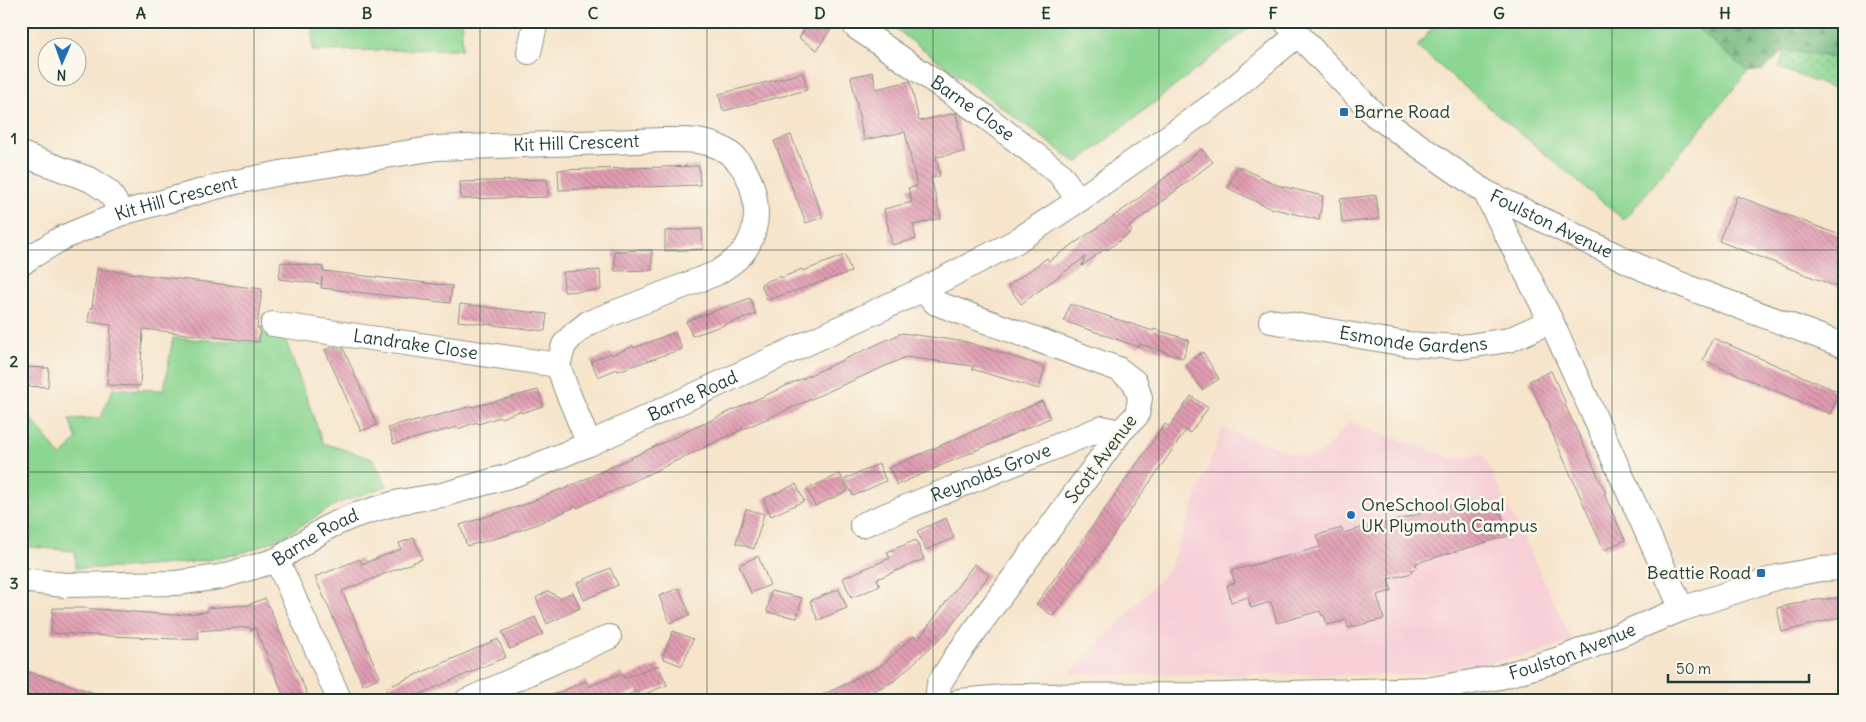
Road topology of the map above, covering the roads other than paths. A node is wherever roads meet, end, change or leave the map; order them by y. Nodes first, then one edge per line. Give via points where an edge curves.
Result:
1 (536, 21) edge
2 (856, 27) dead end
3 (1291, 28) edge
4 (529, 52) dead end
5 (21, 154) edge
6 (1485, 192) junction
7 (1079, 200) junction
8 (122, 213) junction
9 (21, 264) edge
10 (922, 290) junction
11 (1271, 320) dead end
12 (1551, 321) junction
13 (273, 324) dead end
14 (1845, 346) edge
15 (558, 365) junction
16 (1120, 432) junction
17 (589, 444) junction
18 (862, 525) dead end
19 (277, 560) junction
20 (1845, 568) edge
21 (21, 580) edge
22 (1682, 608) junction
23 (609, 637) dead end
24 (1224, 698) edge
25 (340, 701) edge
26 (466, 701) edge
27 (937, 701) edge
28 (960, 701) edge

1 - 4 street
2 - 7 street, Barne Close via 1059,172
3 - 6 street, Foulston Avenue via 1376,115
3 - 7 street, Barne Road via 1220,100
5 - 8 street via 91,180 110,192
6 - 12 street
6 - 14 street, Foulston Avenue via 1644,269
7 - 10 street, Barne Road via 1015,242
8 - 9 street, Kit Hill Crescent via 62,238
8 - 15 street, Kit Hill Crescent via 246,180 437,148 696,140 721,148 735,158 747,175 756,212 755,230 746,249 716,272 588,323 564,345
10 - 16 street, Scott Avenue via 936,303 1118,369 1134,382 1140,398 1137,415
10 - 17 street, Barne Road
11 - 12 street, Esmonde Gardens via 1406,344 1461,347 1509,340
12 - 22 street
13 - 15 street, Landrake Close
15 - 17 street
16 - 18 street, Reynolds Grove via 1102,428
16 - 27 street, Scott Avenue via 955,658 939,684
17 - 19 street, Barne Road via 516,474 352,516 328,527
19 - 21 street, Barne Road via 220,577 176,583 65,584
19 - 25 street
20 - 22 street, Foulston Avenue via 1778,577
22 - 24 street, Foulston Avenue via 1563,658 1500,677 1432,689
23 - 26 street
24 - 28 street, Foulston Avenue via 1014,696

